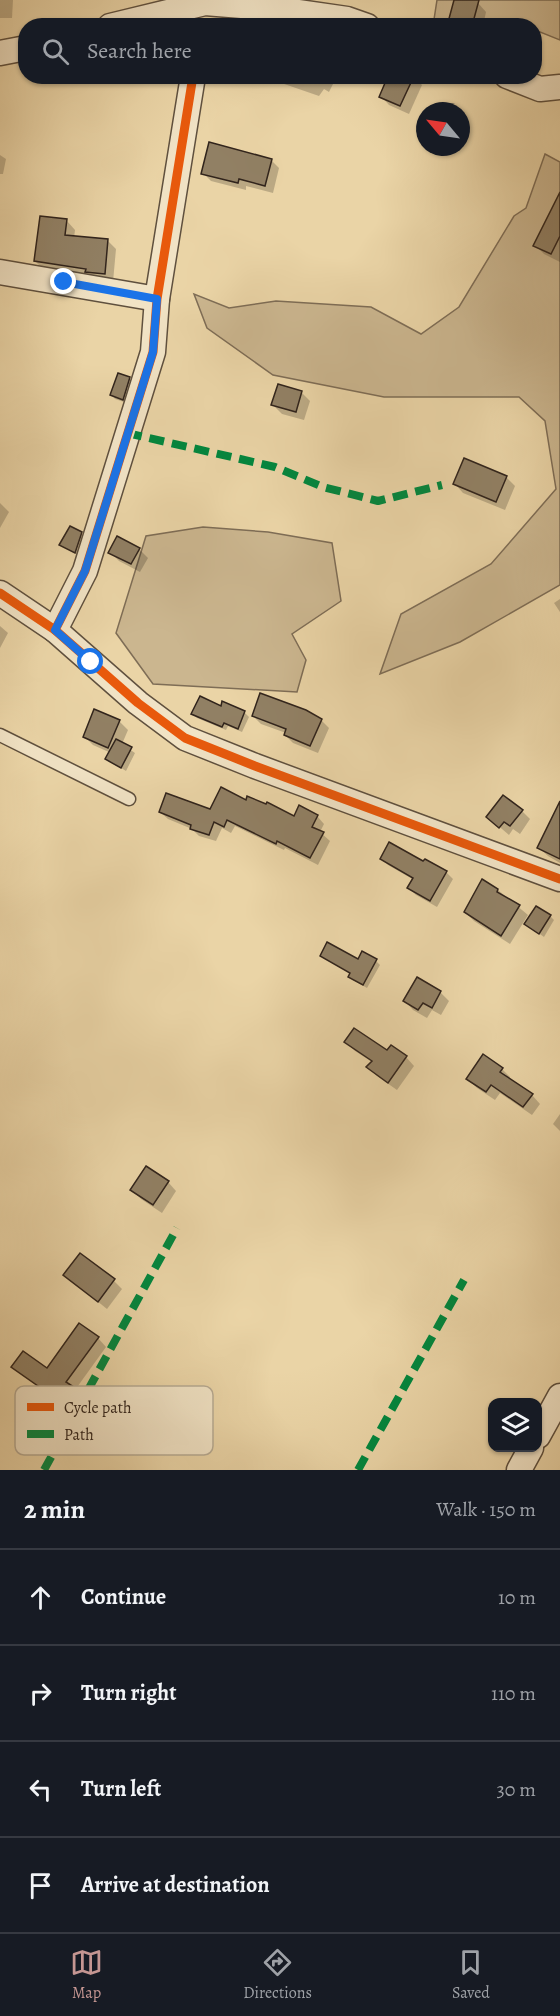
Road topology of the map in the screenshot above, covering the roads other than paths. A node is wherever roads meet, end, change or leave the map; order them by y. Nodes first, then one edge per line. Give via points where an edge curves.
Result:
1 (203, 10) edge
2 (156, 18) edge
3 (341, 18) edge
4 (18, 50) edge
5 (0, 53) edge
6 (192, 84) edge
7 (529, 84) edge
8 (560, 87) edge
9 (0, 272) edge
10 (157, 299) junction
11 (0, 593) edge
12 (55, 630) junction
13 (0, 735) edge
14 (129, 799) dead end
15 (560, 879) edge
16 (560, 1396) edge
17 (542, 1427) edge
18 (529, 1452) edge
19 (519, 1470) edge

1 - 2 street
1 - 3 street
4 - 5 street
6 - 10 street
7 - 8 street
9 - 10 street
10 - 12 street via 153,352 85,571
11 - 12 street
12 - 15 street via 138,703 185,738
13 - 14 lane
16 - 17 street
18 - 19 street

